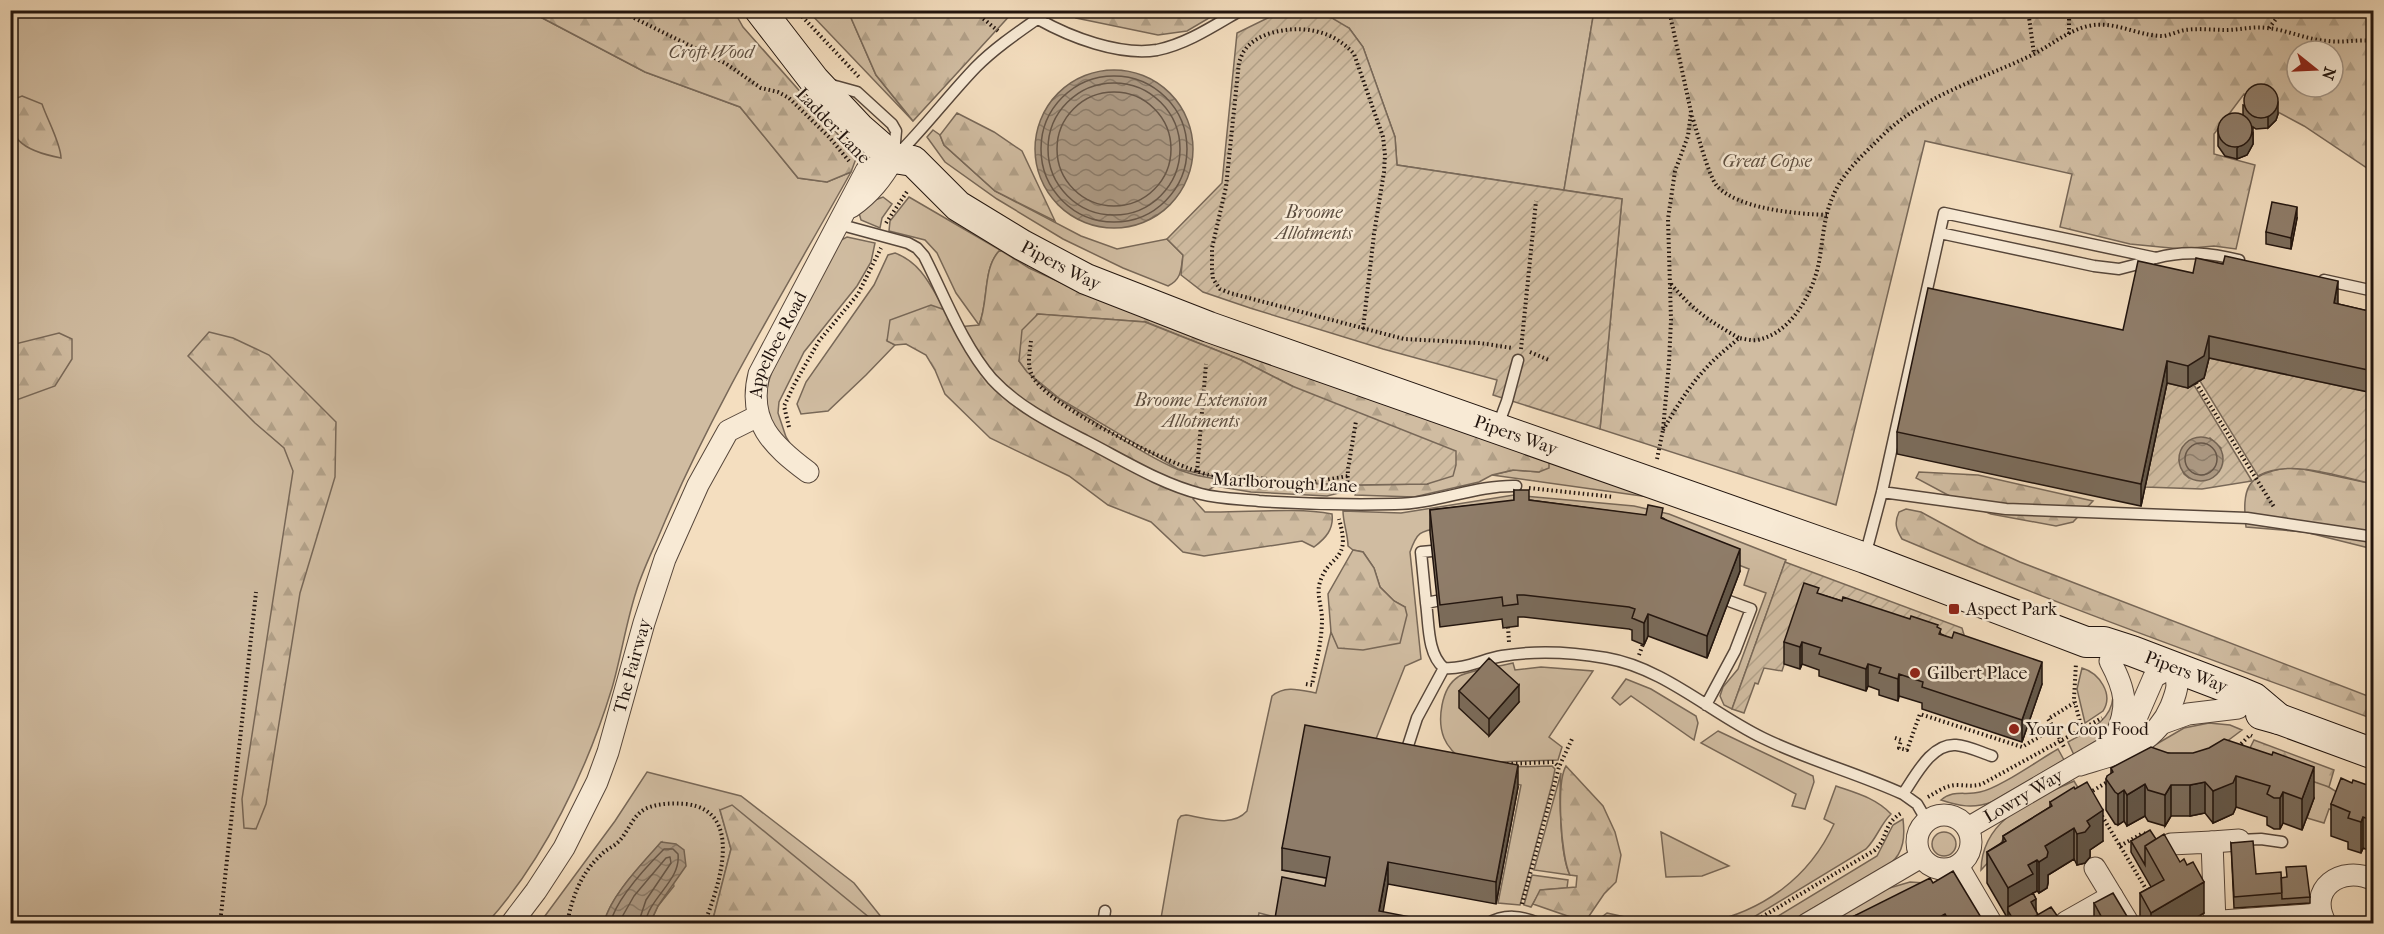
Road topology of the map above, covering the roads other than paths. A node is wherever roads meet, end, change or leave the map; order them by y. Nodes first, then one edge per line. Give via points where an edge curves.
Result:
1 (760, 10) edge
2 (1241, 10) edge
3 (894, 158) junction
4 (958, 206) junction
5 (842, 217) junction
6 (1940, 233) junction
7 (2156, 258) junction
8 (2247, 262) edge
9 (2309, 276) edge
10 (2373, 291) edge
11 (1519, 355) road end
12 (758, 416) junction
13 (1497, 428) junction
14 (808, 472) dead end
15 (1516, 486) dead end
16 (1882, 492) junction
17 (2373, 537) edge
18 (1432, 551) edge
19 (1865, 558) junction
20 (1729, 601) edge
21 (2089, 657) junction
22 (1444, 668) junction
23 (2169, 676) junction
24 (1706, 705) junction
25 (2238, 708) junction
26 (2279, 718) junction
27 (2163, 723) junction
28 (2112, 744) junction
29 (2373, 754) edge
30 (1992, 756) dead end
31 (1402, 765) edge
32 (2080, 765) junction
33 (1903, 794) junction
34 (1922, 812) junction
35 (1968, 828) junction
36 (2239, 840) joint
37 (2212, 842) junction
38 (2282, 842) dead end
39 (2171, 843) edge
40 (1921, 857) junction
41 (1958, 866) junction
42 (2095, 868) dead end
43 (2373, 880) edge
44 (2112, 896) junction
45 (1105, 911) dead end
46 (2323, 919) edge
47 (2066, 922) edge
48 (2214, 923) edge
49 (511, 924) edge
50 (1103, 924) edge
51 (1487, 924) edge
52 (1541, 924) edge
53 (1808, 924) edge
54 (1992, 924) edge
55 (2129, 924) edge

1 - 3 main road, Pipers Way via 814,80
2 - 3 lane via 1194,37 1156,50 1086,40 1062,32 1043,16 976,67
3 - 4 main road, Pipers Way via 913,161
3 - 4 main road, Pipers Way via 906,193
3 - 5 street, Appelbee Road via 867,171 870,181
4 - 13 main road, Pipers Way via 1022,246 1106,288
5 - 12 street, Appelbee Road via 759,374 755,393
5 - 15 lane, Marlborough Lane via 908,243 924,256 981,364 1008,393 1038,415 1176,486 1201,494 1274,502 1347,504 1419,503 1490,487
6 - 7 lane via 2106,267 2132,267
6 - 7 lane via 1944,213
6 - 16 lane
7 - 8 lane via 2203,252
9 - 10 lane
11 - 13 lane
12 - 14 street, Appelbee Road via 773,443
12 - 49 street, The Fairway via 728,431 698,485 665,559 597,782 564,848
13 - 19 main road, Pipers Way
16 - 17 lane via 2006,509 2196,515 2284,523
16 - 19 lane
18 - 22 lane via 1420,552 1431,602 1432,647
19 - 21 main road, Pipers Way
20 - 24 lane via 1751,609 1735,651
21 - 23 main road, Pipers Way via 2104,642
21 - 28 street via 2123,690 2125,704
22 - 24 lane via 1542,651 1608,658 1645,670
22 - 31 lane via 1417,718
23 - 25 main road, Pipers Way
23 - 26 main road, Pipers Way via 2253,698
23 - 27 street, Lowry Way
23 - 28 street, Lowry Way via 2126,734
24 - 33 lane via 1786,749
25 - 26 main road, Pipers Way
25 - 27 street, Lowry Way via 2188,714
26 - 29 main road, Pipers Way
27 - 32 street, Lowry Way via 2136,746
28 - 32 street, Lowry Way
30 - 33 lane via 1953,744 1942,747 1928,759
32 - 35 street, Lowry Way
33 - 34 lane
34 - 35 street, Lowry Way via 1954,816
34 - 40 street via 1917,850
35 - 41 street, Lowry Way via 1970,853
36 - 37 street
36 - 38 lane
37 - 39 street
37 - 48 street
40 - 41 street via 1926,864 1942,870
40 - 53 street
41 - 54 street
42 - 44 street
43 - 46 street via 2353,874 2330,883 2322,895
44 - 47 street
44 - 55 street
45 - 50 lane
46 - 48 street
51 - 52 lane via 1502,917 1519,917

